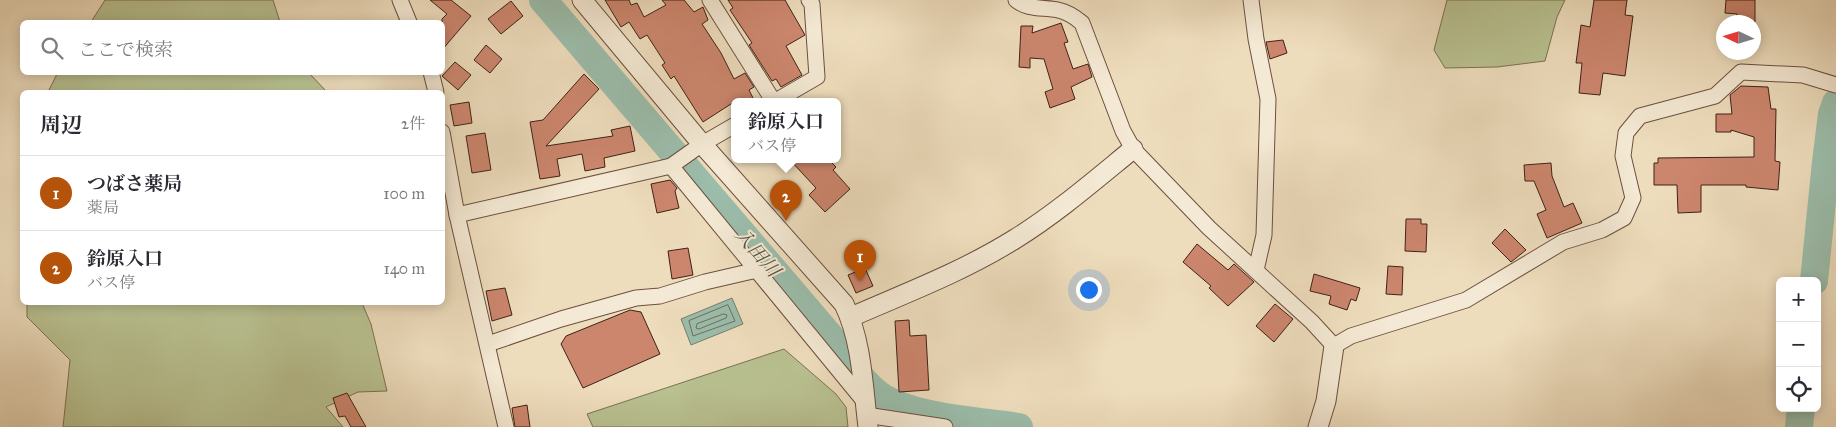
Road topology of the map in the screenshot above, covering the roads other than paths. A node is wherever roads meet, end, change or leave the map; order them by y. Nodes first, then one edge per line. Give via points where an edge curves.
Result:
1 (400, 0) edge
2 (710, 0) edge
3 (809, 0) edge
4 (1016, 0) edge
5 (1251, 0) edge
6 (584, 1) edge
7 (408, 20) edge
8 (432, 75) edge
9 (1836, 85) edge
10 (436, 90) edge
11 (771, 98) edge
12 (781, 98) edge
13 (731, 127) edge
14 (696, 148) junction
15 (1133, 149) junction
16 (445, 150) edge
17 (674, 164) junction
18 (456, 215) junction
19 (757, 270) junction
20 (1256, 270) junction
21 (850, 317) junction
22 (488, 344) junction
23 (1334, 346) junction
24 (866, 414) edge
25 (506, 427) edge
26 (945, 427) edge
27 (1318, 427) edge

1 - 7 street
2 - 11 street
3 - 12 street via 812,4 817,77
4 - 15 street via 1026,6 1060,10 1082,23 1123,131
5 - 20 street via 1268,99 1264,235
6 - 14 street
8 - 10 street
9 - 23 street via 1803,75 1741,72 1715,96 1640,116 1626,132 1623,156 1633,198 1624,218 1602,230 1563,242 1466,300 1352,336
13 - 14 street
14 - 17 street
14 - 21 street via 834,292
15 - 20 street via 1209,228
15 - 21 street via 1063,206 1015,239 947,275
16 - 18 street
17 - 18 street
17 - 19 street
18 - 22 street
19 - 22 street via 660,296 626,301
19 - 24 street
20 - 23 street
21 - 24 street via 859,356
22 - 25 street
23 - 27 street via 1326,401
24 - 26 street

